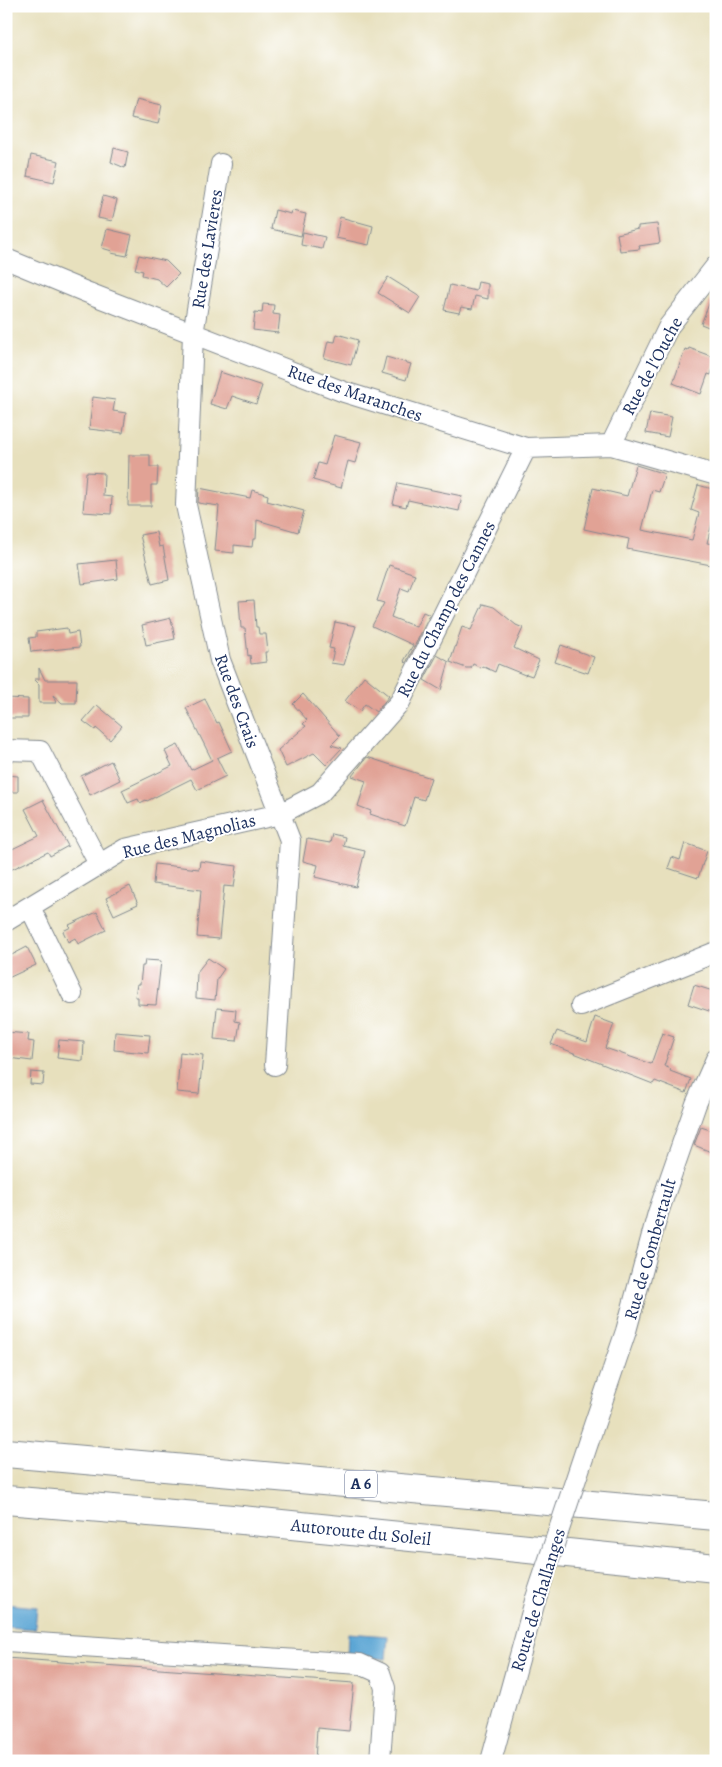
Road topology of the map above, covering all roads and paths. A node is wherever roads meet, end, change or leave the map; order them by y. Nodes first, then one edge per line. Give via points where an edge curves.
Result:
1 (221, 164) dead end
2 (6, 259) edge
3 (716, 266) edge
4 (193, 334) junction
5 (611, 445) junction
6 (526, 448) junction
7 (716, 474) edge
8 (6, 750) edge
9 (280, 814) junction
10 (99, 864) junction
11 (30, 907) junction
12 (6, 921) edge
13 (716, 952) edge
14 (72, 994) dead end
15 (581, 1006) dead end
16 (716, 1059) edge
17 (275, 1065) dead end
18 (589, 1440) joint
19 (6, 1453) edge
20 (6, 1500) edge
21 (716, 1516) edge
22 (716, 1568) edge
23 (6, 1641) edge
24 (380, 1761) edge
25 (491, 1761) edge

1 - 4 street, Rue des Lavieres
2 - 4 street, Rue des Maranches
3 - 5 street, Rue de l'Ouche via 668,326
4 - 6 street, Rue des Maranches via 344,392
4 - 9 street, Rue des Crais via 186,505 220,660
5 - 6 street, Rue des Maranches
5 - 7 street, Rue des Maranches
6 - 9 street, Rue du Champ des Cannes via 400,702 320,792
8 - 10 street, Rue des Magnolias via 40,751
9 - 10 street, Rue des Magnolias via 125,849
9 - 17 street, Rue des Crais via 290,840
10 - 11 street, Rue des Magnolias
11 - 12 street, Rue des Magnolias
11 - 14 street
13 - 15 street
16 - 18 street, Rue de Combertault via 696,1104 658,1213 626,1331
18 - 25 street, Route de Challanges, bridge via 535,1601
19 - 21 highway, A 6
20 - 22 highway, Autoroute du Soleil via 242,1520
23 - 24 street via 360,1664 380,1673 385,1688

